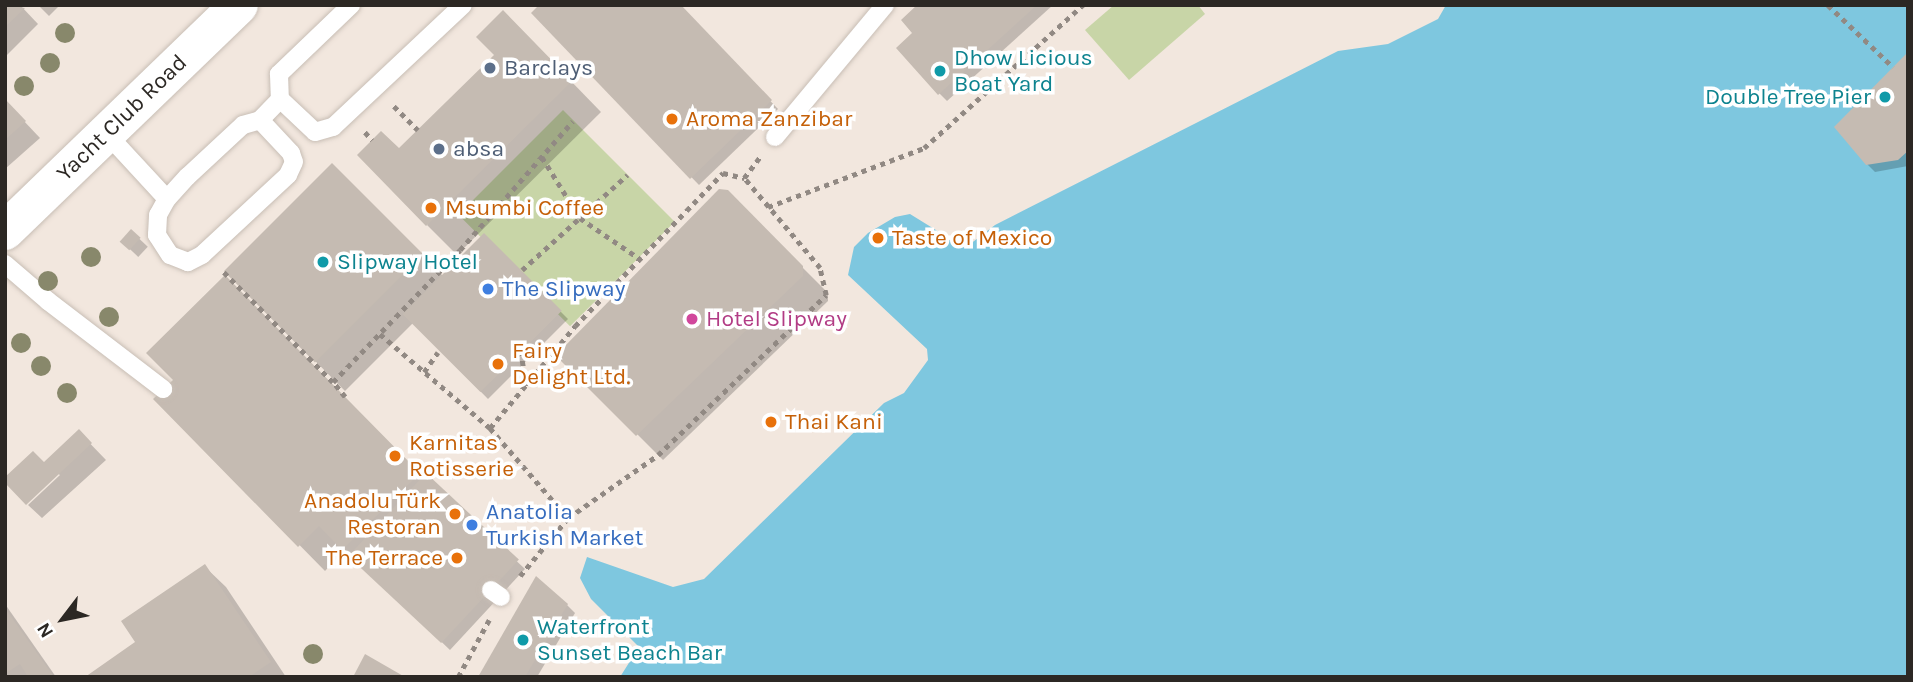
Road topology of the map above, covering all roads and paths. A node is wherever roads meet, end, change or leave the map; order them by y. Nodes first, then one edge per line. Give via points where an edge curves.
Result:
1 (239, 5) edge
2 (351, 5) edge
3 (463, 5) edge
4 (885, 5) edge
5 (1083, 5) edge
6 (1828, 5) edge
7 (1893, 68) dead end
8 (280, 99) junction
9 (390, 102) dead end
10 (260, 120) junction
11 (573, 121) dead end
12 (418, 130) dead end
13 (107, 134) junction
14 (775, 136) joint
15 (542, 157) junction
16 (627, 175) dead end
17 (744, 178) junction
18 (167, 199) junction
19 (768, 207) junction
20 (580, 218) junction
21 (5, 230) edge
22 (640, 259) junction
23 (5, 264) edge
24 (216, 264) dead end
25 (522, 270) dead end
26 (446, 272) dead end
27 (428, 284) junction
28 (380, 334) junction
29 (521, 351) dead end
30 (438, 352) dead end
31 (424, 372) junction
32 (333, 382) junction
33 (527, 387) junction
34 (163, 389) dead end
35 (345, 397) dead end
36 (490, 428) junction

1 - 13 street, Yacht Club Road
2 - 8 lane via 279,74
3 - 8 lane via 333,127 315,132
4 - 14 lane
5 - 19 path via 924,148
6 - 7 path
8 - 10 lane
9 - 12 path
10 - 18 lane via 243,125
10 - 18 lane via 291,153 294,162 288,175 202,255 188,262 170,255 157,235 158,215
11 - 15 path
13 - 18 lane
13 - 21 street, Yacht Club Road
14 - 17 path
15 - 20 path
15 - 27 path
16 - 20 path
17 - 19 path
17 - 22 path via 723,173
19 - 36 path via 820,268 826,295 658,455 568,518
20 - 22 path
20 - 25 path
22 - 33 path via 575,326
23 - 34 lane
24 - 32 path
26 - 27 path
27 - 28 path
28 - 31 path
28 - 32 path
29 - 33 path
30 - 31 path
31 - 36 path
32 - 35 path
33 - 36 path

